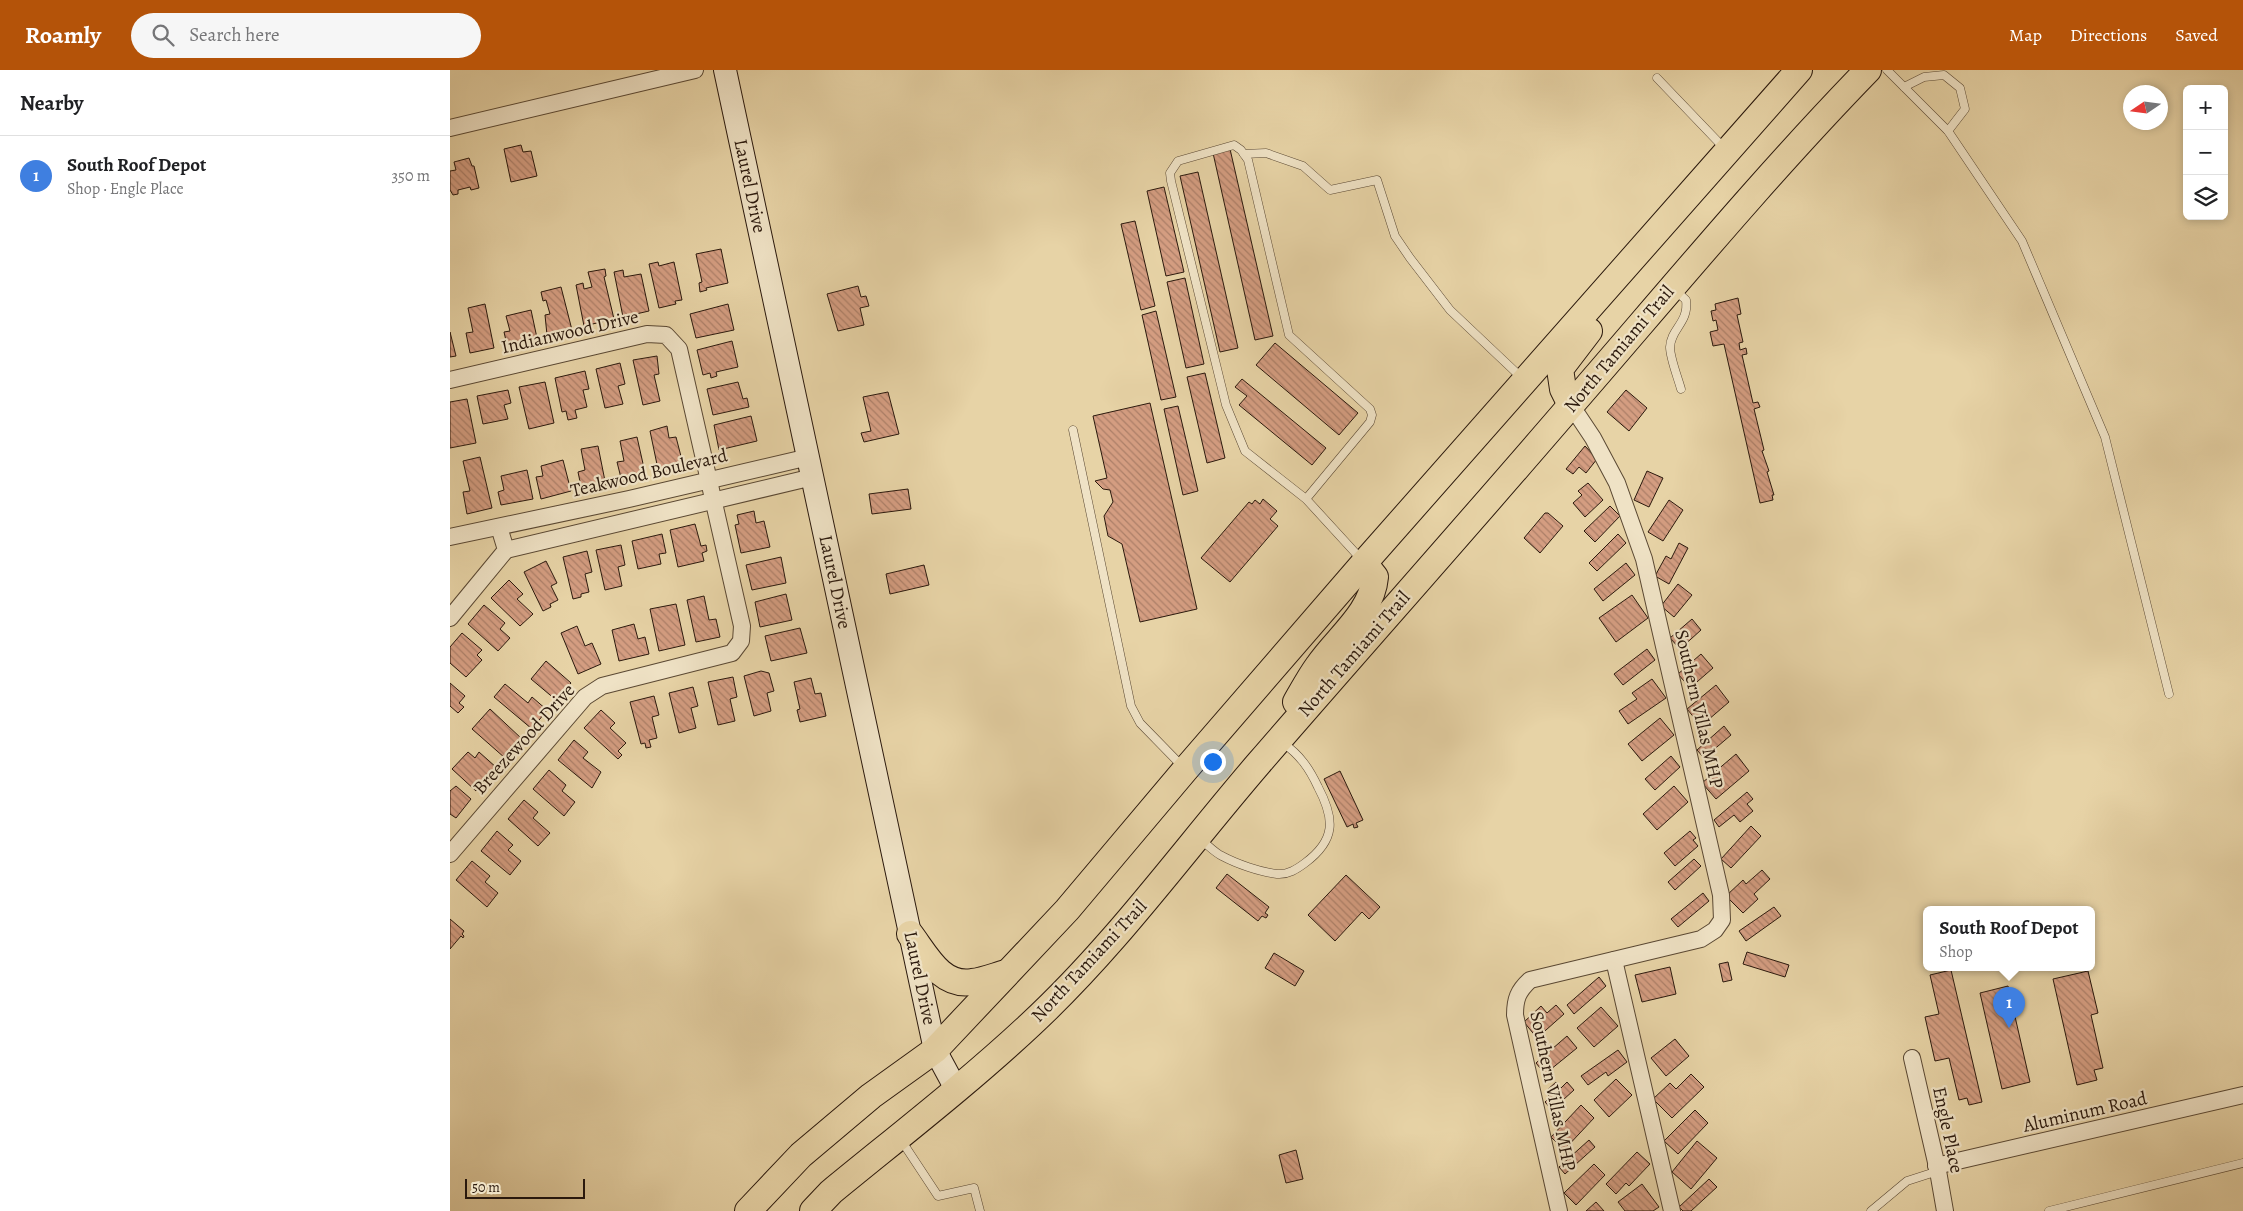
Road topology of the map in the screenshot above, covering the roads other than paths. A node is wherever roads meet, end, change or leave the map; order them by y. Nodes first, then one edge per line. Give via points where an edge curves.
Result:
1 (695, 70) edge
2 (725, 70) edge
3 (1799, 70) edge
4 (1868, 70) edge
5 (1887, 70) edge
6 (1657, 78) dead end
7 (1904, 87) junction
8 (450, 128) edge
9 (1948, 131) junction
10 (1726, 150) junction
11 (1244, 154) junction
12 (1649, 239) junction
13 (1672, 286) junction
14 (450, 380) edge
15 (1524, 380) junction
16 (1681, 389) dead end
17 (1571, 405) junction
18 (1073, 430) dead end
19 (811, 467) junction
20 (709, 480) junction
21 (1306, 500) junction
22 (713, 502) junction
23 (499, 527) junction
24 (450, 537) edge
25 (506, 550) junction
26 (1364, 562) junction
27 (450, 618) edge
28 (2169, 694) dead end
29 (1277, 738) junction
30 (1185, 770) junction
31 (1198, 837) junction
32 (450, 854) edge
33 (910, 934) junction
34 (1614, 960) junction
35 (1007, 972) junction
36 (935, 1050) junction
37 (1912, 1058) dead end
38 (956, 1089) junction
39 (2243, 1095) edge
40 (899, 1136) junction
41 (2243, 1163) edge
42 (1937, 1168) junction
43 (748, 1211) edge
44 (813, 1211) edge
45 (980, 1211) edge
46 (1559, 1211) edge
47 (1672, 1211) edge
48 (1870, 1211) edge
49 (1944, 1211) edge
50 (2049, 1211) edge

1 - 8 street
2 - 19 street, Laurel Drive
3 - 10 main road
4 - 13 main road, North Tamiami Trail via 1794,146
5 - 7 lane
6 - 10 lane
7 - 9 lane
7 - 9 lane via 1924,77 1944,75 1960,88 1965,109
9 - 28 lane via 2022,241 2104,437
10 - 12 main road
11 - 15 lane via 1266,154 1303,166 1330,190 1377,180 1395,236 1410,258 1450,310
11 - 21 lane via 1289,335 1364,402 1372,415 1370,422
11 - 21 lane via 1234,145 1178,161 1170,173 1171,181 1226,405 1238,437 1245,451
12 - 15 main road
12 - 17 main road via 1632,278 1560,370 1561,382
13 - 16 lane via 1686,300 1687,309 1670,347
13 - 17 main road, North Tamiami Trail
14 - 20 street, Indianwood Drive via 638,336 666,335 679,349
15 - 26 main road
17 - 29 main road, North Tamiami Trail
17 - 34 street, Southern Villas MHP via 1617,483 1644,558 1721,895 1722,920 1715,930 1701,939
18 - 30 lane via 1131,706 1140,724
19 - 20 street, Teakwood Boulevard
19 - 22 street
19 - 33 street, Laurel Drive
20 - 22 street, Breezewood Drive
20 - 23 street, Teakwood Boulevard
21 - 26 lane
22 - 25 street
22 - 32 street, Breezewood Drive via 742,626 737,648 732,654 720,658 602,686 585,697
23 - 24 street, Teakwood Boulevard
23 - 25 street
25 - 27 street
26 - 29 main road via 1375,577 1364,610 1318,665
26 - 30 main road
29 - 31 main road, North Tamiami Trail
29 - 31 lane via 1307,765 1330,817 1331,829 1316,855 1290,872 1278,874 1221,856
30 - 35 main road via 1067,910
31 - 38 main road, North Tamiami Trail via 1108,945 1032,1023
33 - 35 main road via 936,970 948,980 970,983
33 - 36 street, Laurel Drive
34 - 46 street, Southern Villas MHP via 1530,980 1520,989 1515,1001 1515,1015
34 - 47 street
35 - 36 main road
36 - 38 street, Laurel Drive
36 - 43 main road via 871,1096 801,1155
37 - 42 street, Engle Place
38 - 40 main road, North Tamiami Trail
39 - 42 street, Aluminum Road
40 - 44 main road, North Tamiami Trail
40 - 45 lane via 938,1196 974,1188
41 - 50 lane
42 - 48 lane via 1906,1181
42 - 49 street, Engle Place

